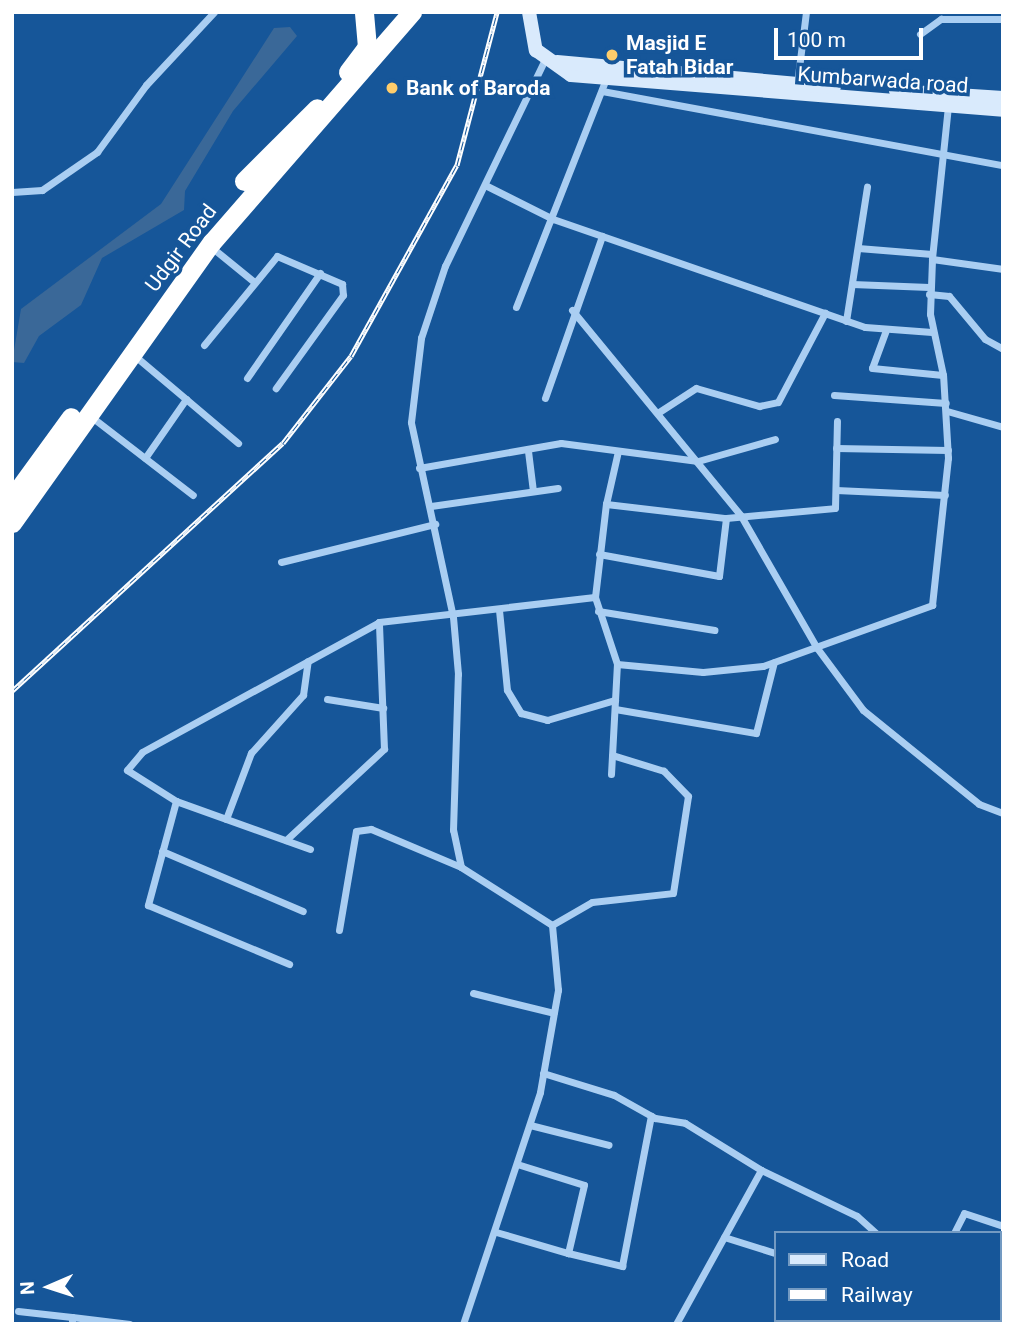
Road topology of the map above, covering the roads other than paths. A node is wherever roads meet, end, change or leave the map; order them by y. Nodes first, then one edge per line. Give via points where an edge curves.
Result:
1 (214, 12) edge
2 (364, 12) edge
3 (529, 12) edge
4 (806, 12) edge
5 (411, 16) edge
6 (1003, 19) edge
7 (920, 34) dead end
8 (551, 61) junction
9 (797, 84) junction
10 (604, 86) junction
11 (1003, 98) edge
12 (948, 100) junction
13 (1003, 110) edge
14 (943, 151) junction
15 (1003, 165) edge
16 (487, 186) junction
17 (867, 187) dead end
18 (12, 192) edge
19 (553, 219) junction
20 (602, 236) junction
21 (210, 245) junction
22 (858, 248) junction
23 (932, 256) junction
24 (1003, 269) edge
25 (320, 273) junction
26 (253, 281) junction
27 (852, 284) junction
28 (929, 290) junction
29 (516, 307) dead end
30 (572, 310) junction
31 (825, 313) junction
32 (846, 321) junction
33 (886, 331) junction
34 (932, 332) junction
35 (204, 345) dead end
36 (1003, 349) edge
37 (131, 354) junction
38 (943, 375) junction
39 (247, 378) dead end
40 (276, 388) dead end
41 (834, 395) dead end
42 (545, 398) dead end
43 (186, 399) junction
44 (946, 407) junction
45 (659, 412) junction
46 (89, 414) junction
47 (837, 421) dead end
48 (1003, 427) edge
49 (775, 439) dead end
50 (238, 443) dead end
51 (836, 448) junction
52 (948, 450) junction
53 (528, 451) junction
54 (618, 451) junction
55 (145, 458) junction
56 (698, 461) junction
57 (419, 468) junction
58 (558, 488) dead end
59 (835, 490) junction
60 (533, 491) junction
61 (193, 495) dead end
62 (945, 495) junction
63 (12, 498) edge
64 (606, 504) junction
65 (431, 506) junction
66 (741, 516) junction
67 (726, 518) junction
68 (13, 519) edge
69 (435, 524) junction
70 (599, 554) junction
71 (281, 562) dead end
72 (595, 597) junction
73 (499, 611) junction
74 (598, 611) junction
75 (453, 617) junction
76 (379, 622) junction
77 (714, 630) dead end
78 (817, 648) junction
79 (309, 660) junction
80 (774, 662) junction
81 (617, 664) junction
82 (327, 699) dead end
83 (615, 700) junction
84 (383, 708) junction
85 (615, 709) junction
86 (612, 755) junction
87 (611, 774) dead end
88 (176, 801) junction
89 (1003, 813) edge
90 (226, 819) junction
91 (286, 840) junction
92 (310, 849) dead end
93 (162, 852) junction
94 (461, 867) junction
95 (303, 911) dead end
96 (552, 925) junction
97 (339, 930) dead end
98 (289, 964) dead end
99 (473, 993) dead end
100 (554, 1013) junction
101 (543, 1073) junction
102 (651, 1116) junction
103 (530, 1125) junction
104 (609, 1145) dead end
105 (517, 1164) junction
106 (761, 1170) junction
107 (1003, 1226) edge
108 (873, 1231) edge
109 (955, 1231) edge
110 (496, 1232) junction
111 (724, 1237) junction
112 (568, 1253) junction
113 (774, 1253) edge
114 (18, 1311) dead end
115 (72, 1321) edge
116 (130, 1324) edge
117 (463, 1324) edge
118 (676, 1324) edge

1 - 18 street via 146,85 97,152 42,190
2 - 63 highway, Udgir Road via 363,54 202,234
3 - 8 street via 528,29
4 - 9 street
5 - 21 highway, Udgir Road
6 - 7 street via 941,19
8 - 9 street, Kumbarwada road
8 - 10 street, Kumbarwada road via 571,75
8 - 16 street
9 - 12 street, Kumbarwada road
10 - 12 street, Kumbarwada road
10 - 14 street via 811,134
10 - 19 street
11 - 12 street, Kumbarwada road
12 - 13 street, Kumbarwada road
12 - 14 street
14 - 15 street
14 - 23 street
16 - 19 street
16 - 57 street via 445,266 421,338 411,422
17 - 22 street
19 - 20 street
19 - 29 street
20 - 30 street
20 - 31 street
21 - 26 street
21 - 37 highway, Udgir Road
22 - 23 street
22 - 27 street
23 - 24 street
23 - 28 street
25 - 26 street via 282,255
25 - 39 street
25 - 40 street via 345,291
26 - 35 street
27 - 28 street
27 - 32 street
28 - 34 street
28 - 36 street via 949,296 985,340
30 - 42 street
30 - 45 street
31 - 32 street
31 - 45 street via 778,402 759,406 696,388
32 - 33 street
33 - 34 street
33 - 38 street via 872,368
34 - 38 street
37 - 43 street
37 - 46 highway, Udgir Road
38 - 44 street
41 - 44 street
43 - 50 street
43 - 55 street
44 - 48 street
44 - 52 street
45 - 56 street
46 - 55 street
46 - 68 highway, Udgir Road
47 - 51 street
49 - 56 street
51 - 52 street
51 - 59 street
52 - 62 street
53 - 54 street via 561,443
53 - 57 street
53 - 60 street
54 - 56 street
54 - 64 street
55 - 61 street
56 - 66 street
57 - 65 street
58 - 60 street
59 - 62 street
59 - 66 street via 835,508
60 - 65 street
62 - 78 street via 932,605
64 - 67 street
64 - 70 street
65 - 69 street
66 - 67 street
66 - 78 street
67 - 70 street via 719,576
69 - 71 street
69 - 75 street
70 - 72 street
72 - 73 street
72 - 74 street
73 - 75 street
73 - 83 street via 504,677 521,713 547,720
74 - 77 street
74 - 81 street
75 - 76 street
75 - 94 street via 453,830
76 - 79 street
76 - 84 street
78 - 80 street
78 - 89 street via 872,720 979,804
79 - 88 street via 142,752 127,770
79 - 90 street via 304,692 251,753
80 - 81 street via 704,672
80 - 85 street via 756,733
81 - 83 street
82 - 84 street
83 - 85 street
84 - 91 street via 384,749
85 - 86 street
86 - 87 street
86 - 96 street via 664,771 688,796 673,893 592,902
88 - 90 street
88 - 93 street
90 - 91 street
91 - 92 street
93 - 95 street
93 - 98 street via 148,905
94 - 96 street
94 - 97 street via 371,829 356,831
96 - 100 street
99 - 100 street
100 - 101 street
101 - 102 street via 614,1095
101 - 103 street
102 - 106 street via 685,1123
102 - 112 street via 622,1266
103 - 104 street
103 - 105 street
105 - 110 street
105 - 112 street via 584,1185
106 - 108 street via 827,1199
106 - 111 street
107 - 109 street via 964,1213
110 - 112 street
110 - 117 street
111 - 113 street
111 - 118 street
114 - 115 street
115 - 116 street

